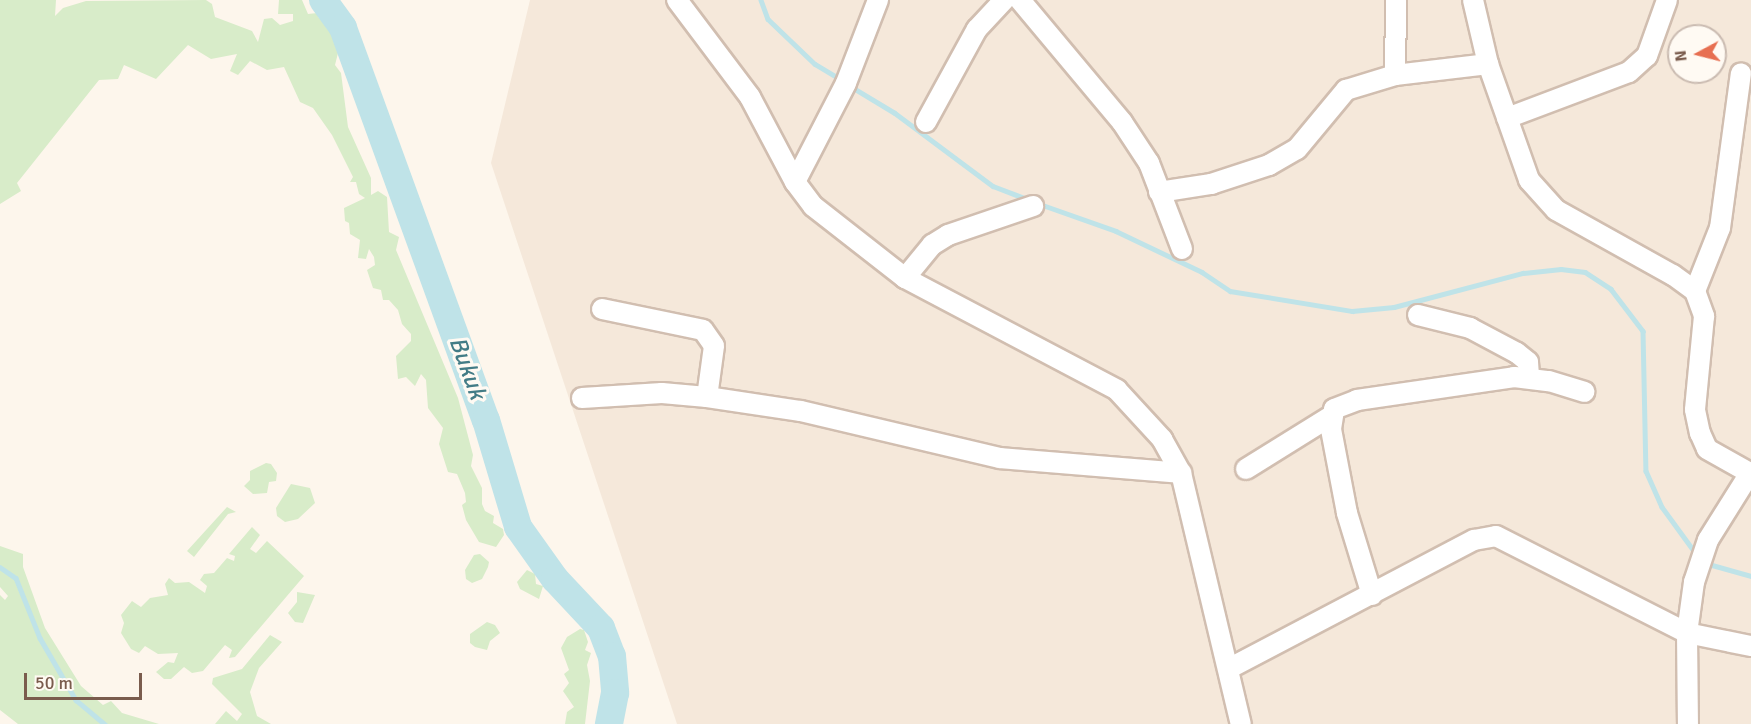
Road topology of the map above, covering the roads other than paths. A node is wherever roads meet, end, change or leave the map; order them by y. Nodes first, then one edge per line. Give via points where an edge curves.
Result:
1 (677, 0) edge
2 (878, 0) edge
3 (1004, 0) edge
4 (1020, 0) edge
5 (1395, 0) edge
6 (1473, 0) edge
7 (1667, 0) edge
8 (1488, 64) junction
9 (1741, 73) dead end
10 (1395, 75) junction
11 (1507, 118) junction
12 (926, 122) dead end
13 (795, 182) junction
14 (1159, 192) junction
15 (1033, 206) dead end
16 (1182, 249) dead end
17 (906, 278) junction
18 (1695, 291) junction
19 (602, 309) dead end
20 (1418, 315) dead end
21 (1529, 378) junction
22 (1584, 392) dead end
23 (707, 397) junction
24 (582, 398) dead end
25 (1331, 416) junction
26 (1246, 469) dead end
27 (1751, 472) edge
28 (1181, 473) junction
29 (1372, 595) junction
30 (1687, 633) junction
31 (1751, 646) edge
32 (1230, 668) junction
33 (1240, 724) edge
34 (1688, 724) edge

1 - 13 street via 750,97
2 - 13 street via 846,83
3 - 12 street via 976,29
4 - 14 street via 1122,122 1149,164
5 - 10 street
6 - 8 street
7 - 11 street via 1647,57 1629,72
8 - 10 street
8 - 11 street
9 - 18 street via 1720,228
10 - 14 street via 1346,90 1297,148 1269,165 1211,184
11 - 18 street via 1529,180 1556,210
13 - 17 street via 813,206
14 - 16 street
15 - 17 street via 948,235 932,245
17 - 28 street via 1117,390 1162,439
18 - 27 street via 1704,316 1695,410 1700,433 1707,449
19 - 23 street via 703,330 714,346
20 - 21 street via 1470,328 1517,353 1528,362
21 - 22 street
21 - 25 street via 1479,379 1357,400 1342,404
23 - 24 street
23 - 28 street via 801,411 1000,458
25 - 26 street
25 - 29 street via 1347,513
27 - 30 street via 1708,540 1694,582
28 - 32 street
29 - 30 street via 1474,540 1496,536
29 - 32 street
30 - 31 street
30 - 34 street
32 - 33 street

